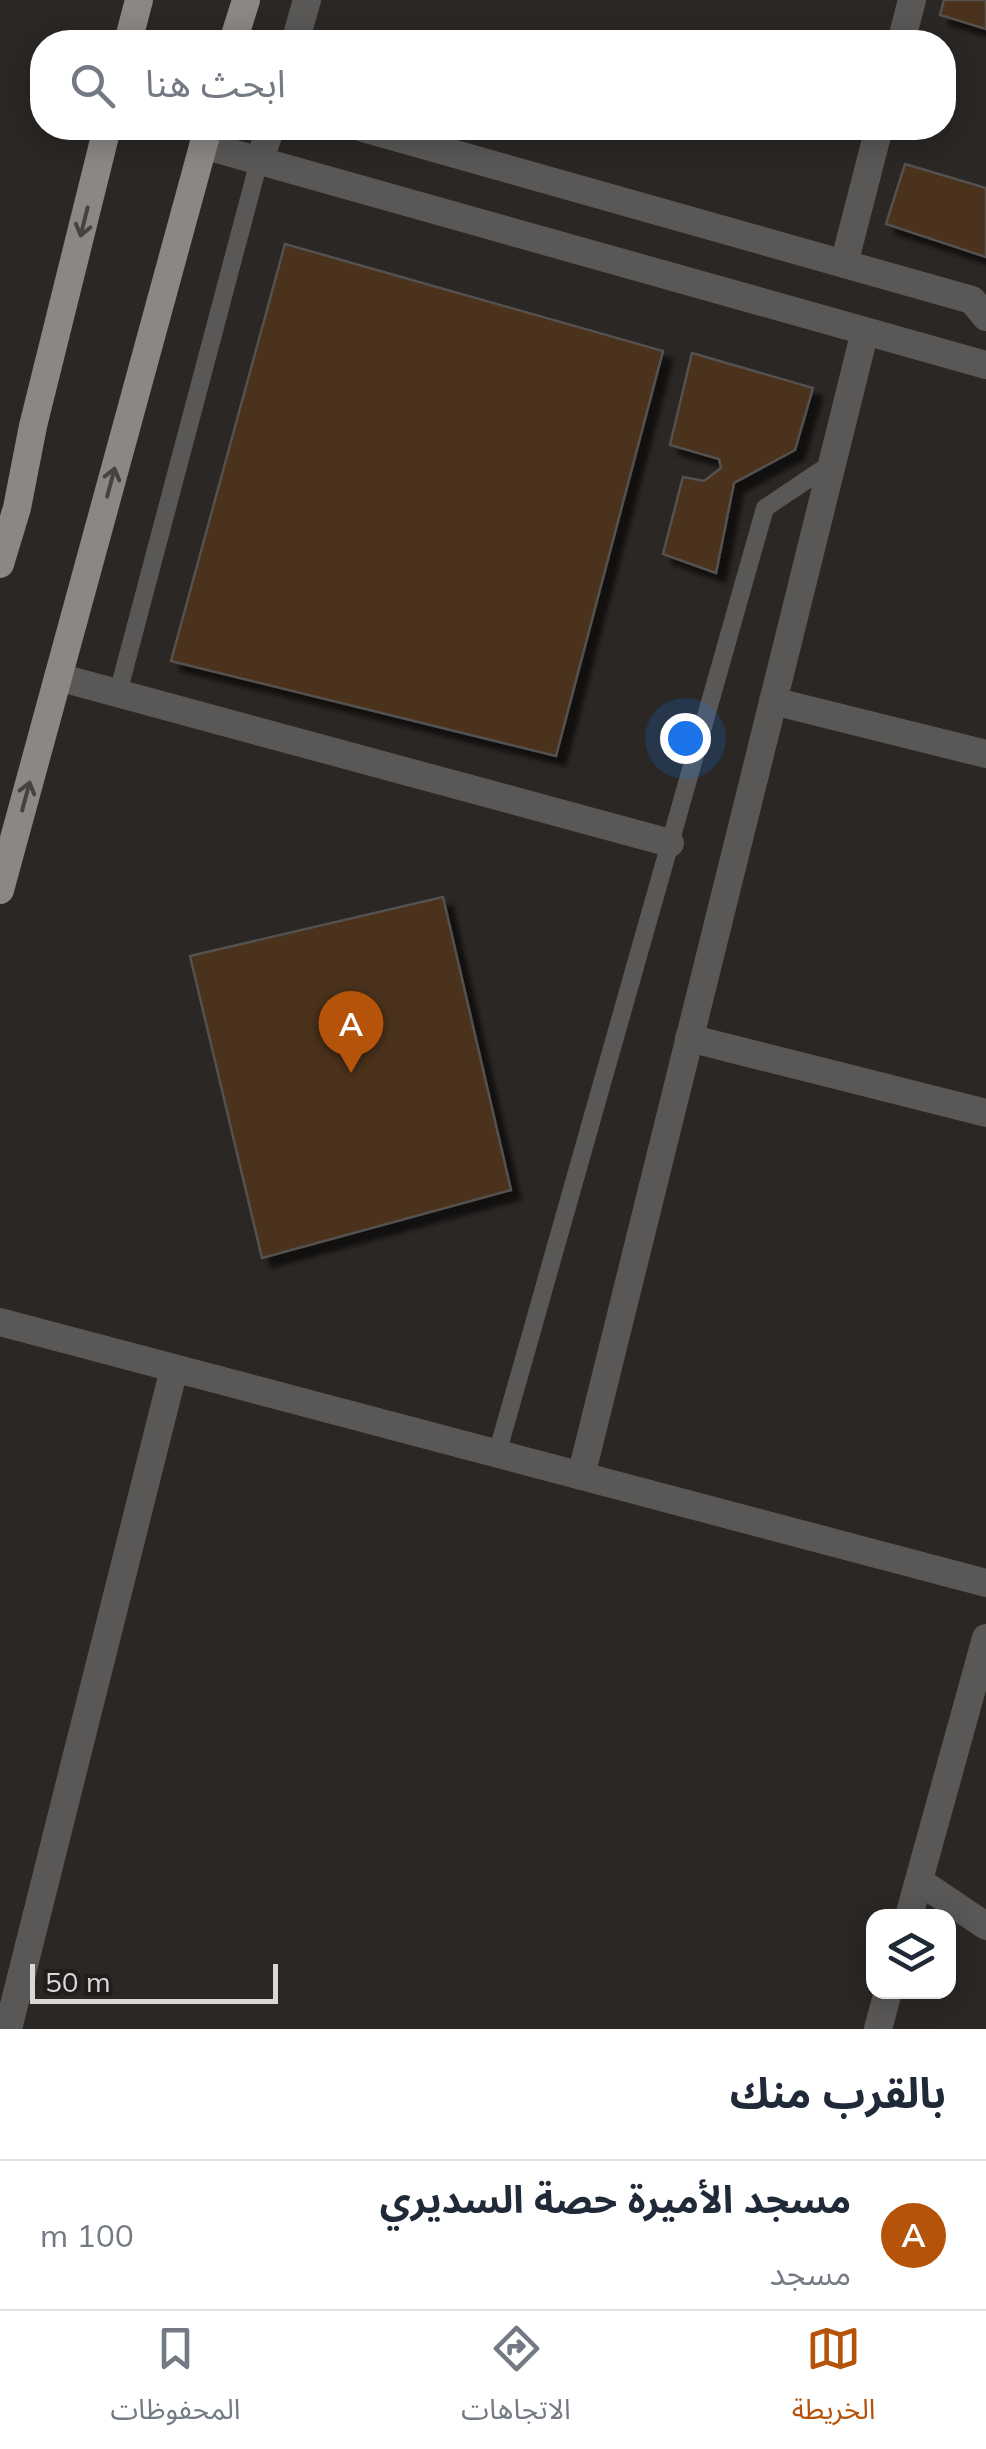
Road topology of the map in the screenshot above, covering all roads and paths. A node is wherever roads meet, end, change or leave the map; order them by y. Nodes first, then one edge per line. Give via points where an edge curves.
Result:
1 (139, 0) edge
2 (246, 0) edge
3 (307, 0) edge
4 (912, 0) edge
5 (131, 30) edge
6 (237, 30) edge
7 (298, 30) edge
8 (904, 30) edge
9 (104, 140) edge
10 (204, 140) edge
11 (214, 140) edge
12 (266, 140) edge
13 (406, 140) edge
14 (876, 140) edge
15 (260, 161) junction
16 (844, 264) junction
17 (986, 317) edge
18 (865, 331) junction
19 (986, 365) edge
20 (832, 463) junction
21 (0, 564) edge
22 (58, 677) junction
23 (118, 693) junction
24 (773, 702) junction
25 (986, 754) edge
26 (670, 843) junction
27 (0, 890) edge
28 (689, 1038) junction
29 (986, 1112) edge
30 (0, 1322) edge
31 (174, 1368) junction
32 (498, 1454) junction
33 (580, 1476) junction
34 (986, 1583) edge
35 (986, 1638) edge
36 (919, 1881) junction
37 (911, 1909) edge
38 (986, 1926) edge
39 (886, 1999) edge
40 (8, 2029) edge
41 (878, 2029) edge

1 - 5 main road
2 - 6 main road
3 - 7 street
4 - 8 street
9 -> 21 main road
22 -> 10 main road
11 - 15 street
12 - 15 street
13 - 16 street
14 - 16 street
15 - 18 street
15 - 23 lane
16 - 17 street via 972,300
18 - 19 street
18 - 20 street
20 - 24 street
20 - 26 lane via 765,508
22 - 23 street
27 -> 22 main road
23 - 26 street
24 - 25 street
24 - 28 street
26 - 32 lane
28 - 29 street
28 - 33 street
30 - 31 street
31 - 32 street
31 - 40 street
32 - 33 street
33 - 34 street
35 - 36 street
36 - 37 street
36 - 38 street
39 - 41 street

